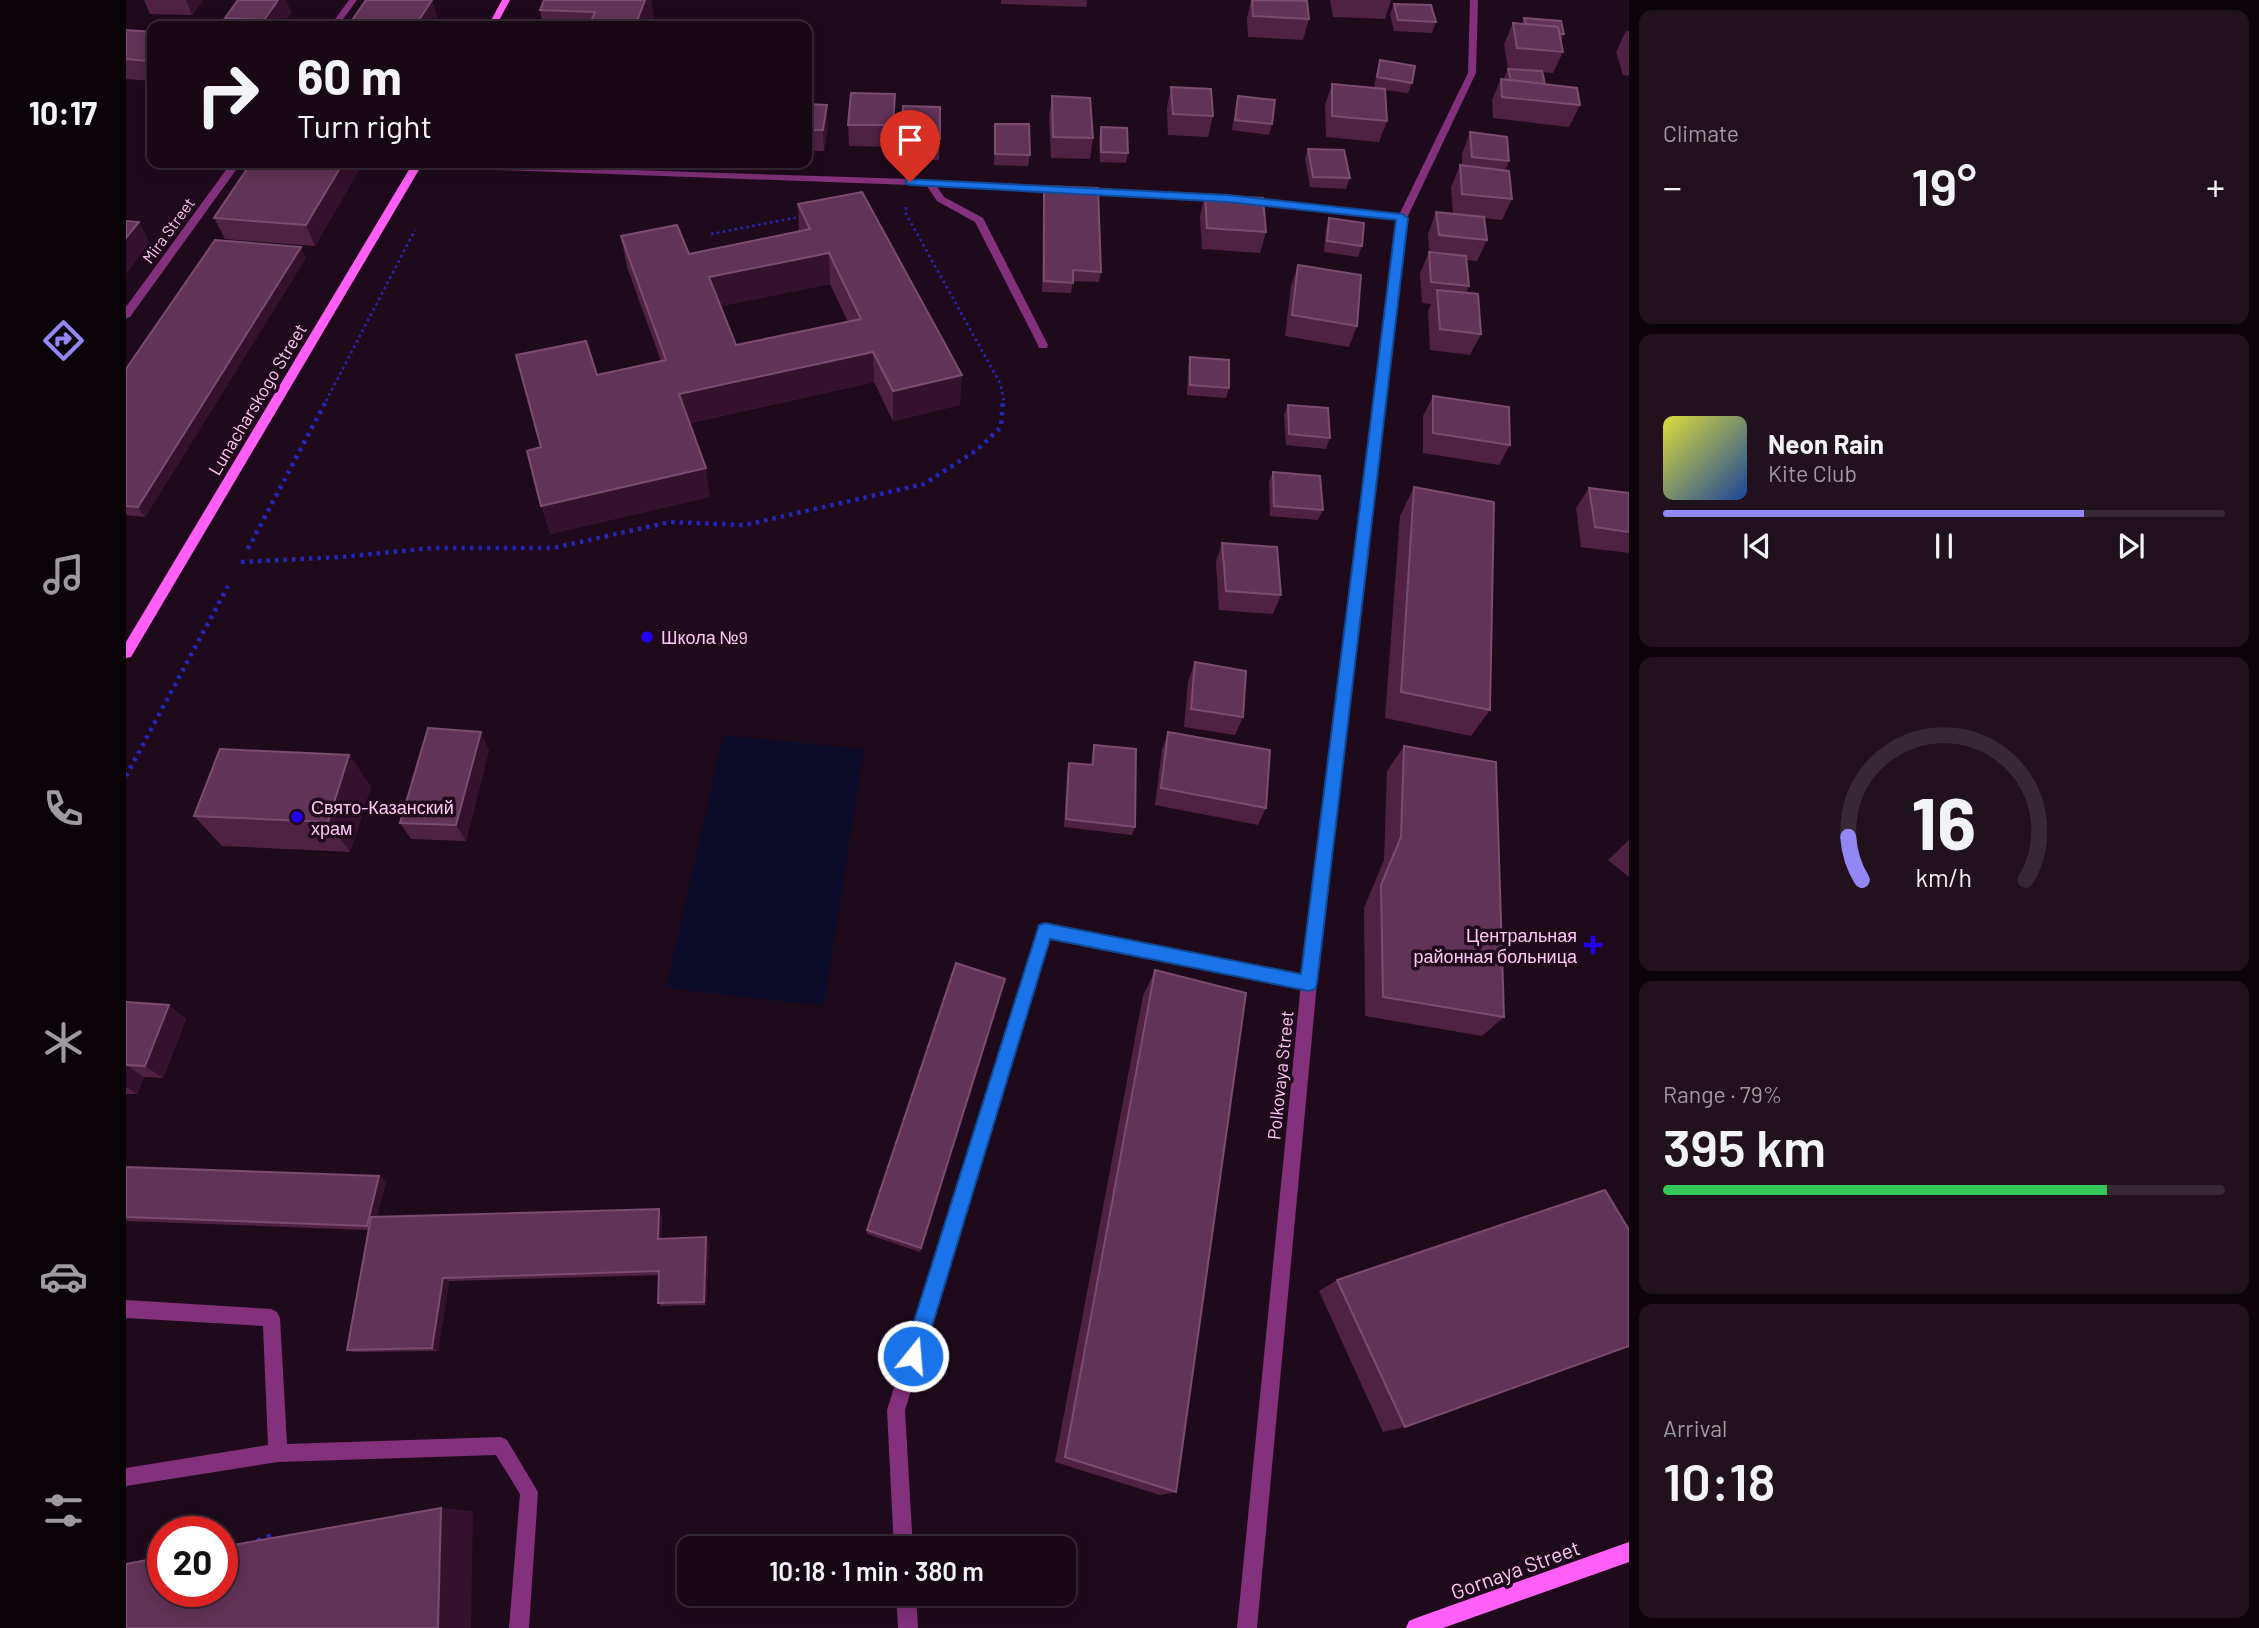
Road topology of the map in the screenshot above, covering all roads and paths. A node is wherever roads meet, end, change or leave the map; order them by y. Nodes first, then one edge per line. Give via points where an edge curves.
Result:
1 (353, 0) edge
2 (506, 0) edge
3 (1475, 0) edge
4 (338, 21) edge
5 (495, 21) edge
6 (232, 168) edge
7 (414, 168) edge
8 (547, 168) edge
9 (910, 182) junction
10 (930, 183) junction
11 (816, 213) edge
12 (1402, 218) junction
13 (418, 224) dead end
14 (712, 234) dead end
15 (126, 315) edge
16 (1043, 345) dead end
17 (248, 549) dead end
18 (241, 562) dead end
19 (228, 586) dead end
20 (126, 653) edge
21 (126, 776) edge
22 (1309, 983) junction
23 (126, 1309) edge
24 (278, 1453) junction
25 (126, 1477) edge
26 (276, 1534) edge
27 (903, 1536) edge
28 (254, 1542) edge
29 (1629, 1552) edge
30 (907, 1606) edge
31 (519, 1628) edge
32 (908, 1628) edge
33 (1247, 1628) edge
34 (1416, 1628) edge

1 - 4 street
2 - 5 main road
3 - 12 street, Polkovaya Street via 1472,73
6 - 15 street, Mira Street
7 - 20 main road, Lunacharskogo Street
8 - 9 street
9 - 10 street
9 - 18 path via 905,212 1000,383 1004,403 1000,427 977,450 924,484 745,525 670,522 553,548 433,548
10 - 12 street via 1228,198
10 - 16 street via 940,199 979,220
11 - 14 path
12 - 22 street, Polkovaya Street
13 - 17 path
19 - 21 path
22 - 27 street via 1045,930 896,1410
22 - 33 street, Polkovaya Street
23 - 24 street via 271,1318
24 - 25 street
24 - 31 street via 501,1446 529,1492
26 - 28 path
29 - 34 main road, Gornaya Street
30 - 32 street

